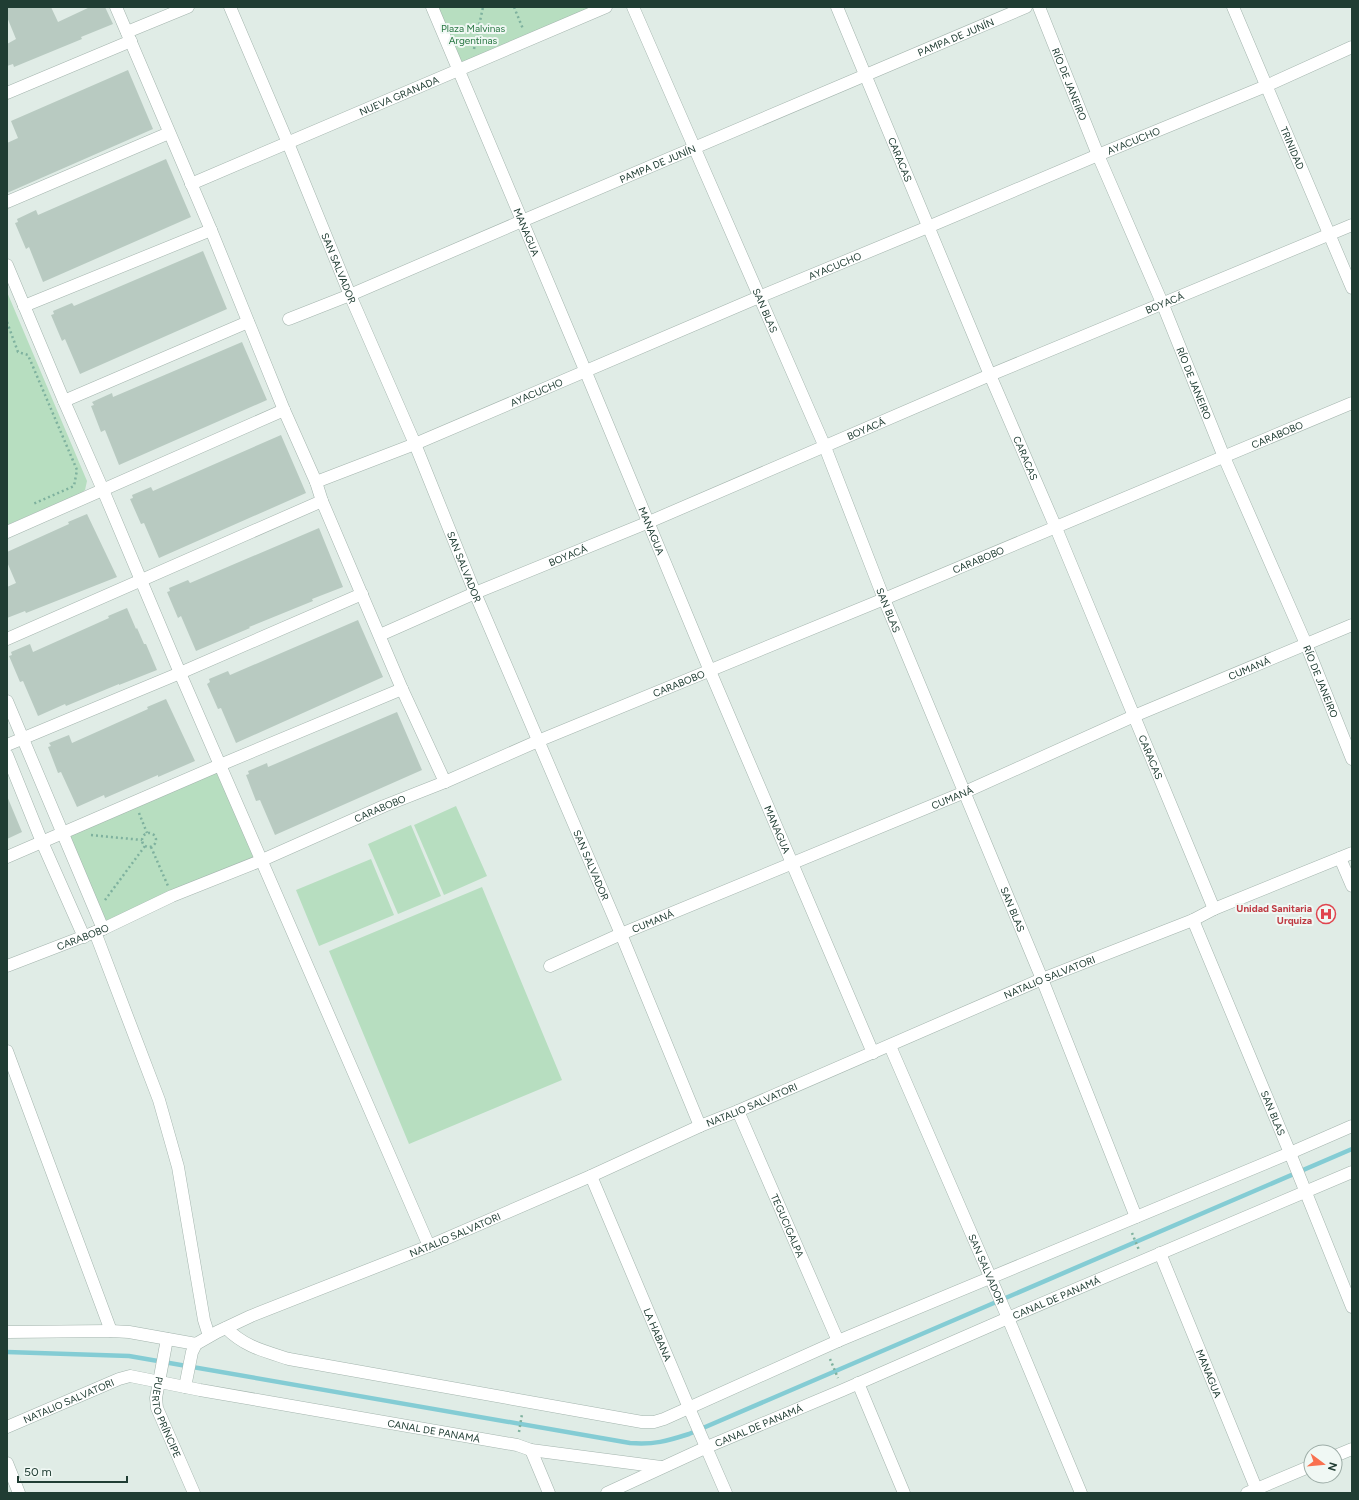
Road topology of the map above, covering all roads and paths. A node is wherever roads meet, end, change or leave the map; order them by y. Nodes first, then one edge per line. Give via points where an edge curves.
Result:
1 (116, 7) edge
2 (188, 7) edge
3 (230, 7) edge
4 (432, 7) edge
5 (483, 7) edge
6 (514, 7) edge
7 (606, 7) edge
8 (633, 7) edge
9 (837, 7) edge
10 (1026, 7) edge
11 (1039, 7) edge
12 (1233, 7) edge
13 (129, 36) junction
14 (527, 40) junction
15 (1352, 47) edge
16 (470, 64) junction
17 (458, 69) junction
18 (866, 75) junction
19 (1266, 86) junction
20 (7, 93) edge
21 (169, 133) junction
22 (288, 143) junction
23 (693, 148) junction
24 (1098, 154) junction
25 (191, 184) junction
26 (7, 202) edge
27 (522, 221) junction
28 (1352, 225) edge
29 (928, 227) junction
30 (211, 230) junction
31 (1330, 235) junction
32 (7, 266) edge
33 (1352, 288) edge
34 (350, 295) junction
35 (759, 297) junction
36 (1163, 305) junction
37 (24, 306) junction
38 (289, 319) dead end
39 (7, 322) edge
40 (248, 322) junction
41 (585, 370) junction
42 (990, 375) junction
43 (64, 401) junction
44 (1352, 403) edge
45 (284, 410) junction
46 (415, 444) junction
47 (825, 447) junction
48 (1224, 456) junction
49 (316, 482) junction
50 (103, 490) junction
51 (322, 501) junction
52 (27, 507) dead end
53 (649, 522) junction
54 (1056, 528) junction
55 (7, 532) edge
56 (140, 581) junction
57 (475, 593) junction
58 (362, 594) junction
59 (884, 599) junction
60 (1352, 625) edge
61 (380, 635) junction
62 (7, 639) edge
63 (1306, 644) junction
64 (710, 671) junction
65 (180, 673) junction
66 (402, 689) junction
67 (7, 701) edge
68 (1134, 716) junction
69 (22, 739) junction
70 (538, 741) junction
71 (7, 745) edge
72 (7, 755) edge
73 (1352, 759) edge
74 (220, 765) junction
75 (445, 782) junction
76 (965, 792) junction
77 (135, 802) junction
78 (63, 833) junction
79 (147, 833) junction
80 (86, 835) dead end
81 (142, 840) junction
82 (42, 842) junction
83 (145, 846) junction
84 (151, 848) junction
85 (1352, 853) edge
86 (7, 857) edge
87 (1340, 858) junction
88 (260, 861) junction
89 (791, 863) junction
90 (1352, 886) edge
91 (172, 896) junction
92 (1214, 909) junction
93 (96, 912) junction
94 (1193, 920) junction
95 (94, 932) junction
96 (621, 934) junction
97 (7, 966) edge
98 (550, 966) dead end
99 (1042, 979) junction
100 (890, 1046) junction
101 (7, 1051) edge
102 (873, 1053) junction
103 (738, 1111) junction
104 (700, 1126) junction
105 (1352, 1126) edge
106 (1292, 1158) junction
107 (1352, 1172) edge
108 (591, 1176) junction
109 (1304, 1188) junction
110 (1131, 1219) junction
111 (429, 1246) junction
112 (1160, 1253) junction
113 (1144, 1260) junction
114 (990, 1279) junction
115 (1352, 1307) edge
116 (1008, 1318) junction
117 (226, 1328) junction
118 (111, 1331) junction
119 (7, 1332) edge
120 (209, 1336) junction
121 (166, 1339) junction
122 (838, 1341) junction
123 (196, 1344) junction
124 (825, 1347) junction
125 (130, 1376) joint
126 (160, 1382) junction
127 (858, 1383) junction
128 (185, 1387) junction
129 (843, 1390) junction
130 (689, 1408) junction
131 (522, 1418) dead end
132 (7, 1427) edge
133 (520, 1429) dead end
134 (707, 1447) junction
135 (530, 1450) junction
136 (7, 1463) edge
137 (661, 1467) junction
138 (1303, 1470) edge
139 (1254, 1492) edge
140 (19, 1493) edge
141 (194, 1493) edge
142 (549, 1493) edge
143 (607, 1493) edge
144 (726, 1493) edge
145 (904, 1493) edge
146 (1081, 1493) edge

1 - 13 street
2 - 13 street
3 - 22 street, SAN SALVADOR
4 - 17 street, MANAGUA
5 - 16 path
6 - 14 path
7 - 14 street, NUEVA GRANADA
8 - 23 street, SAN BLAS
9 - 18 street, CARACAS
10 - 18 street, PAMPA DE JUNÍN
11 - 24 street, RÍO DE JANEIRO
12 - 19 street, TRINIDAD
13 - 20 street
13 - 21 street
14 - 16 street, NUEVA GRANADA
15 - 19 street, AYACUCHO
16 - 17 street, NUEVA GRANADA
17 - 22 street, NUEVA GRANADA
17 - 27 street, MANAGUA
18 - 23 street, PAMPA DE JUNÍN
18 - 29 street, CARACAS
19 - 24 street, AYACUCHO
19 - 31 street, TRINIDAD
21 - 25 street
21 - 26 street
22 - 25 street, NUEVA GRANADA
22 - 34 street, SAN SALVADOR
23 - 27 street, PAMPA DE JUNÍN
23 - 35 street, SAN BLAS
24 - 29 street, AYACUCHO
24 - 36 street, RÍO DE JANEIRO
25 - 30 street
27 - 34 street, PAMPA DE JUNÍN
27 - 41 street, MANAGUA
28 - 31 street, BOYACÁ
29 - 35 street, AYACUCHO
29 - 42 street, CARACAS
30 - 37 street
30 - 40 street
31 - 33 street, TRINIDAD
31 - 36 street, BOYACÁ
32 - 37 street
34 - 38 street, PAMPA DE JUNÍN
34 - 46 street, SAN SALVADOR
35 - 41 street, AYACUCHO
35 - 47 street, SAN BLAS
36 - 42 street, BOYACÁ
36 - 48 street, RÍO DE JANEIRO
37 - 43 street
39 - 52 path via 18,352 28,355 77,470 74,486
40 - 43 street
40 - 45 street
41 - 46 street, AYACUCHO
41 - 53 street, MANAGUA
42 - 47 street, BOYACÁ
42 - 54 street, CARACAS
43 - 50 street
44 - 48 street, CARABOBO
45 - 49 street
45 - 50 street
46 - 49 street, AYACUCHO
46 - 57 street, SAN SALVADOR
47 - 53 street, BOYACÁ
47 - 59 street, SAN BLAS
48 - 54 street, CARABOBO
48 - 63 street, RÍO DE JANEIRO
49 - 51 street
50 - 55 street
50 - 56 street
51 - 56 street
51 - 58 street
53 - 57 street, BOYACÁ
53 - 64 street, MANAGUA
54 - 59 street, CARABOBO
54 - 68 street, CARACAS
56 - 62 street
56 - 65 street
57 - 61 street, BOYACÁ
57 - 70 street, SAN SALVADOR
58 - 61 street
58 - 65 street
59 - 64 street, CARABOBO
59 - 76 street, SAN BLAS
60 - 63 street, CUMANÁ
61 - 66 street
63 - 68 street, CUMANÁ
63 - 73 street, RÍO DE JANEIRO
64 - 70 street, CARABOBO
64 - 89 street, MANAGUA
65 - 69 street
65 - 74 street
66 - 74 street
66 - 75 street
67 - 69 street
68 - 76 street, CUMANÁ
68 - 92 street, CARACAS
69 - 71 street
69 - 78 street
70 - 75 street, CARABOBO
70 - 96 street, SAN SALVADOR
72 - 82 street
74 - 77 street
74 - 88 street
75 - 88 street, CARABOBO
76 - 89 street, CUMANÁ
76 - 99 street, SAN BLAS
77 - 78 street
77 - 79 path
78 - 82 street
78 - 93 street
79 - 81 path
79 - 84 path via 153,834 156,838 155,845
80 - 81 path
81 - 83 path
82 - 86 street
82 - 95 street
83 - 84 path
83 - 93 path
84 - 91 path
85 - 87 street, NATALIO SALVATORI
87 - 90 street
87 - 92 street, NATALIO SALVATORI
88 - 91 street, CARABOBO
88 - 111 street
89 - 96 street, CUMANÁ
89 - 102 street, MANAGUA
91 - 95 street, CARABOBO
92 - 94 street, NATALIO SALVATORI
93 - 95 street
94 - 99 street, NATALIO SALVATORI
94 - 106 street, SAN BLAS
95 - 97 street, CARABOBO
95 - 120 street via 159,1100 178,1167 204,1320
96 - 98 street, CUMANÁ
96 - 104 street, SAN SALVADOR
99 - 100 street, NATALIO SALVATORI
99 - 110 street, SAN BLAS
100 - 102 street, NATALIO SALVATORI
100 - 114 street, SAN SALVADOR
101 - 118 street
102 - 103 street, NATALIO SALVATORI
103 - 104 street, NATALIO SALVATORI
103 - 122 street, TEGUCIGALPA
104 - 108 street, NATALIO SALVATORI
105 - 106 street
106 - 109 street, SAN BLAS
106 - 110 street
107 - 109 street, CANAL DE PANAMÁ
108 - 111 street, NATALIO SALVATORI
108 - 130 street, LA HABANA
109 - 112 street, CANAL DE PANAMÁ
109 - 115 street, SAN BLAS
110 - 113 path
110 - 114 street
111 - 117 street, NATALIO SALVATORI
112 - 113 street, CANAL DE PANAMÁ
112 - 139 street, MANAGUA
113 - 116 street, CANAL DE PANAMÁ
114 - 116 street, SAN SALVADOR
114 - 122 street
116 - 127 street, CANAL DE PANAMÁ
116 - 146 street, SAN SALVADOR
117 - 120 street, NATALIO SALVATORI
117 - 130 street via 236,1338 252,1347 289,1358 642,1422 659,1420
118 - 119 street
118 - 121 street
120 - 123 street, NATALIO SALVATORI
121 - 123 street
121 - 126 street, PUERTO PRÍNCIPE
122 - 124 street
123 - 128 street
124 - 129 path
124 - 130 street
125 - 126 street, CANAL DE PANAMÁ
125 - 132 street, NATALIO SALVATORI
126 - 128 street, CANAL DE PANAMÁ
126 - 141 street, PUERTO PRÍNCIPE via 156,1398 157,1408
127 - 129 street, CANAL DE PANAMÁ
127 - 145 street
128 - 135 street, CANAL DE PANAMÁ via 517,1445
129 - 134 street, CANAL DE PANAMÁ
130 - 134 street, LA HABANA
131 - 133 path
134 - 137 street, CANAL DE PANAMÁ
134 - 144 street, LA HABANA
135 - 137 street, CANAL DE PANAMÁ
135 - 142 street
136 - 140 street
137 - 143 street
138 - 139 street

